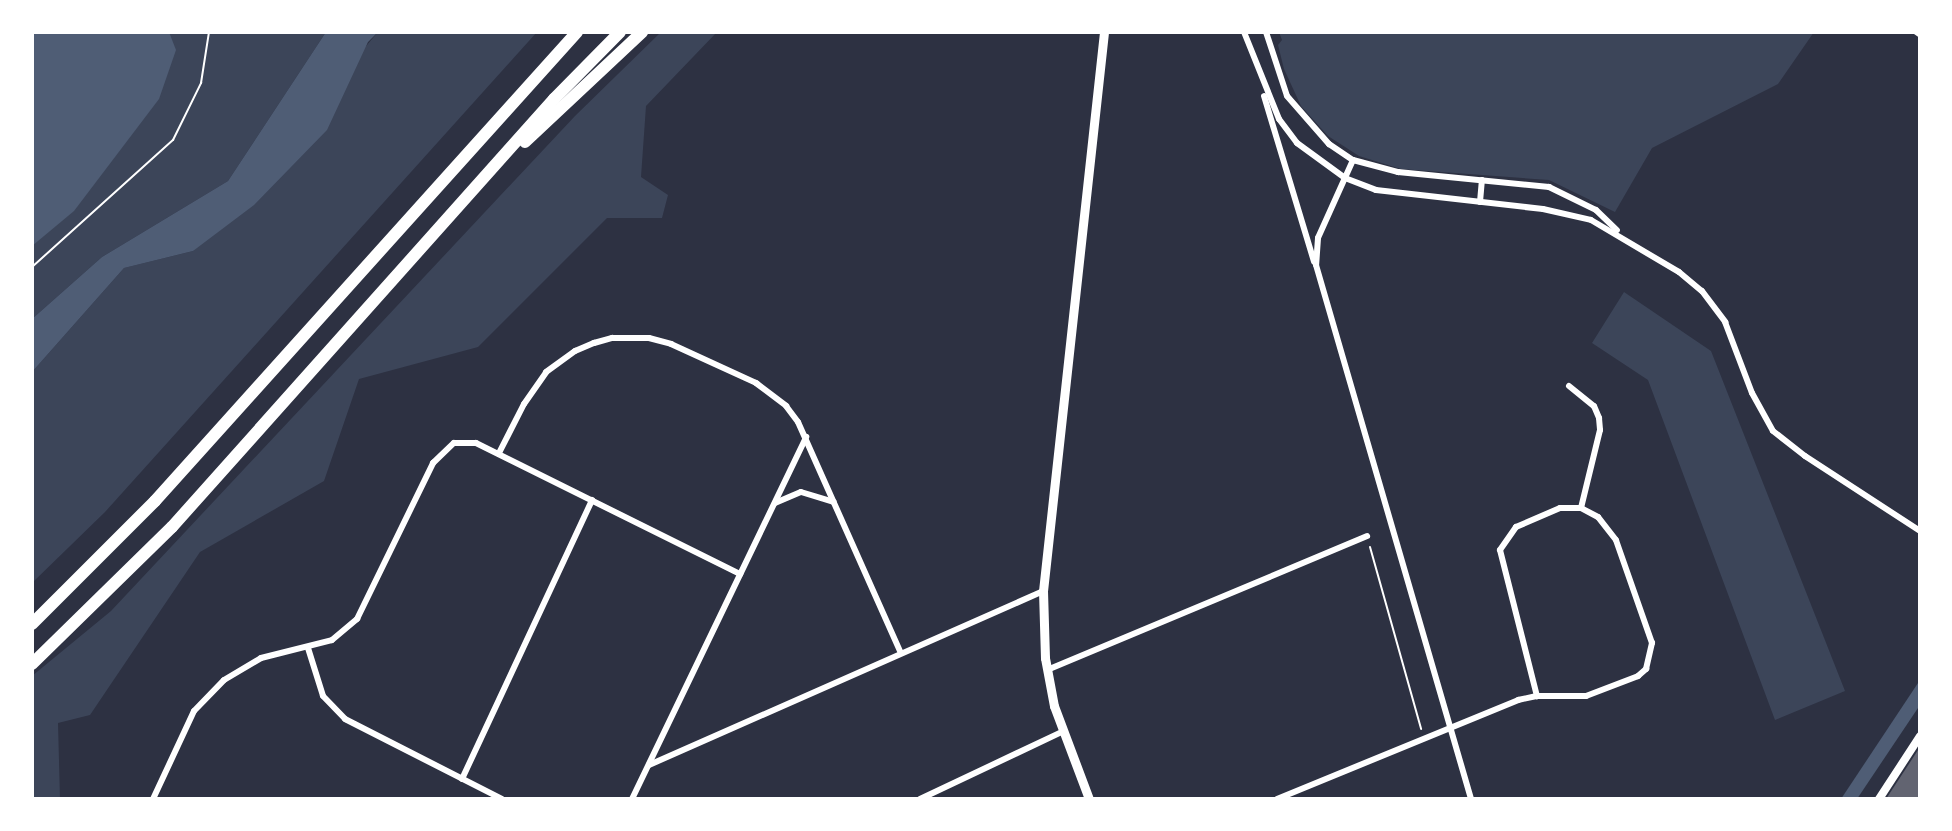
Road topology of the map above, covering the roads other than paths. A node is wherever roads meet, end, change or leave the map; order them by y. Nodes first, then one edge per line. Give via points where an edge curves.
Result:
1 (577, 32) edge
2 (620, 32) edge
3 (642, 32) edge
4 (1104, 32) edge
5 (1244, 32) edge
6 (1266, 32) edge
7 (1914, 32) edge
8 (1920, 36) edge
9 (1260, 81) junction
10 (1353, 160) junction
11 (1345, 178) junction
12 (1482, 180) junction
13 (465, 200) junction
14 (1480, 202) junction
15 (1621, 234) junction
16 (1320, 285) junction
17 (1569, 386) dead end
18 (806, 437) junction
19 (499, 453) junction
20 (592, 500) junction
21 (775, 503) junction
22 (835, 503) junction
23 (1581, 508) junction
24 (1920, 531) edge
25 (1367, 536) road end
26 (740, 574) junction
27 (1043, 591) junction
28 (32, 624) edge
29 (308, 648) junction
30 (901, 653) junction
31 (32, 664) edge
32 (1047, 670) junction
33 (1537, 696) junction
34 (1449, 727) junction
35 (1062, 732) junction
36 (1920, 736) edge
37 (649, 765) junction
38 (462, 779) junction
39 (153, 799) edge
40 (502, 799) edge
41 (632, 799) edge
42 (920, 799) edge
43 (1089, 799) edge
44 (1277, 799) edge
45 (1471, 799) edge
46 (1879, 799) edge

1 - 28 highway via 155,501
2 - 13 highway
3 - 13 highway
4 - 27 main road
5 - 9 street
6 - 10 street via 1287,96 1329,144
7 - 8 lane
9 - 11 street via 1297,143
9 - 16 street
10 - 11 street
10 - 12 street via 1398,172
11 - 14 street via 1376,190
11 - 16 street via 1318,238
12 - 14 street
12 - 15 street via 1549,187 1596,210
13 - 31 highway via 172,527
14 - 15 street via 1570,215
15 - 24 street via 1679,272 1714,303 1762,417 1773,431
16 - 34 street
17 - 23 street via 1594,406 1599,418
18 - 19 street via 786,406 756,383 671,344 632,337 594,343 546,372
18 - 21 street
18 - 22 street
19 - 20 street
19 - 29 street via 464,441 437,456 365,606 344,631
20 - 26 street
20 - 38 street
21 - 22 street via 801,492
21 - 26 street
22 - 30 street
23 - 33 street via 1560,508 1516,527 1500,550
23 - 33 street via 1598,517 1616,540 1652,643 1651,661 1638,676 1596,693
25 - 32 street
26 - 37 street
27 - 30 street
27 - 32 main road
29 - 38 street via 323,696 345,719
29 - 39 street via 261,658 207,695 183,730
30 - 37 street
32 - 35 main road
33 - 34 street
34 - 44 street
34 - 45 street
35 - 42 street
35 - 43 main road
36 - 46 street
37 - 41 street
38 - 40 street

